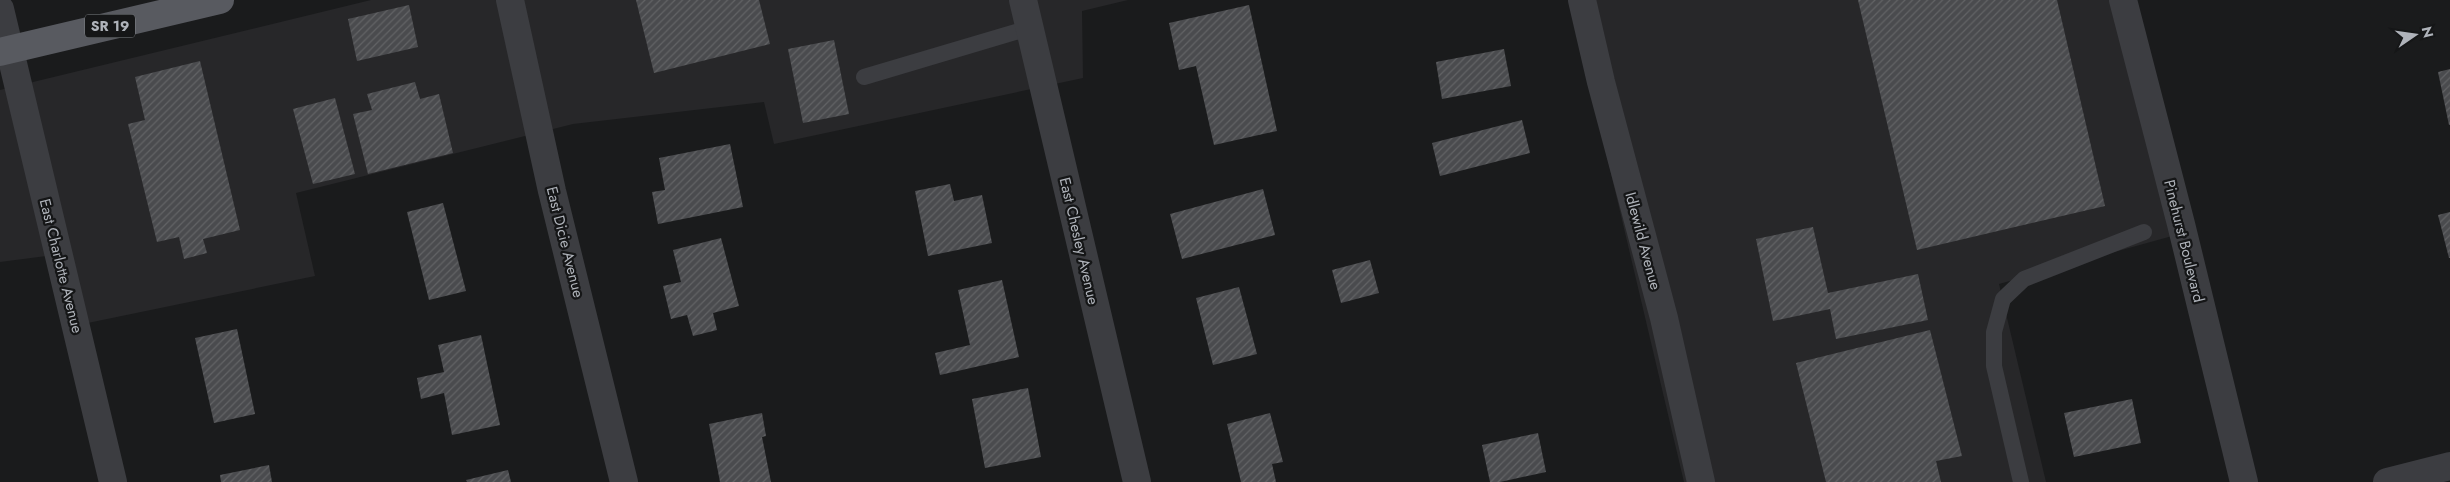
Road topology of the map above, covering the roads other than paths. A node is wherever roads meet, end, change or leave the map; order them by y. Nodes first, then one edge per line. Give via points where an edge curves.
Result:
1 (220, 0) edge
2 (510, 0) edge
3 (1023, 0) edge
4 (1582, 0) edge
5 (2123, 0) edge
6 (0, 9) edge
7 (1029, 28) junction
8 (5, 51) edge
9 (864, 77) dead end
10 (2144, 232) dead end
11 (2450, 466) edge
12 (114, 482) edge
13 (624, 482) edge
14 (1137, 482) edge
15 (1701, 482) edge
16 (2021, 482) edge
17 (2244, 482) edge
18 (2386, 482) edge

1 - 8 main road, SR 19
2 - 13 street, East Dicie Avenue via 552,191
3 - 7 street, East Chesley Avenue
4 - 15 street, Idlewild Avenue via 1664,318
5 - 17 street, Pinehurst Boulevard
6 - 8 street, East Charlotte Avenue
7 - 9 lane
7 - 14 street, East Chesley Avenue
8 - 12 street, East Charlotte Avenue
10 - 16 lane via 2024,279 2003,299 1994,332 1994,366
11 - 18 street

